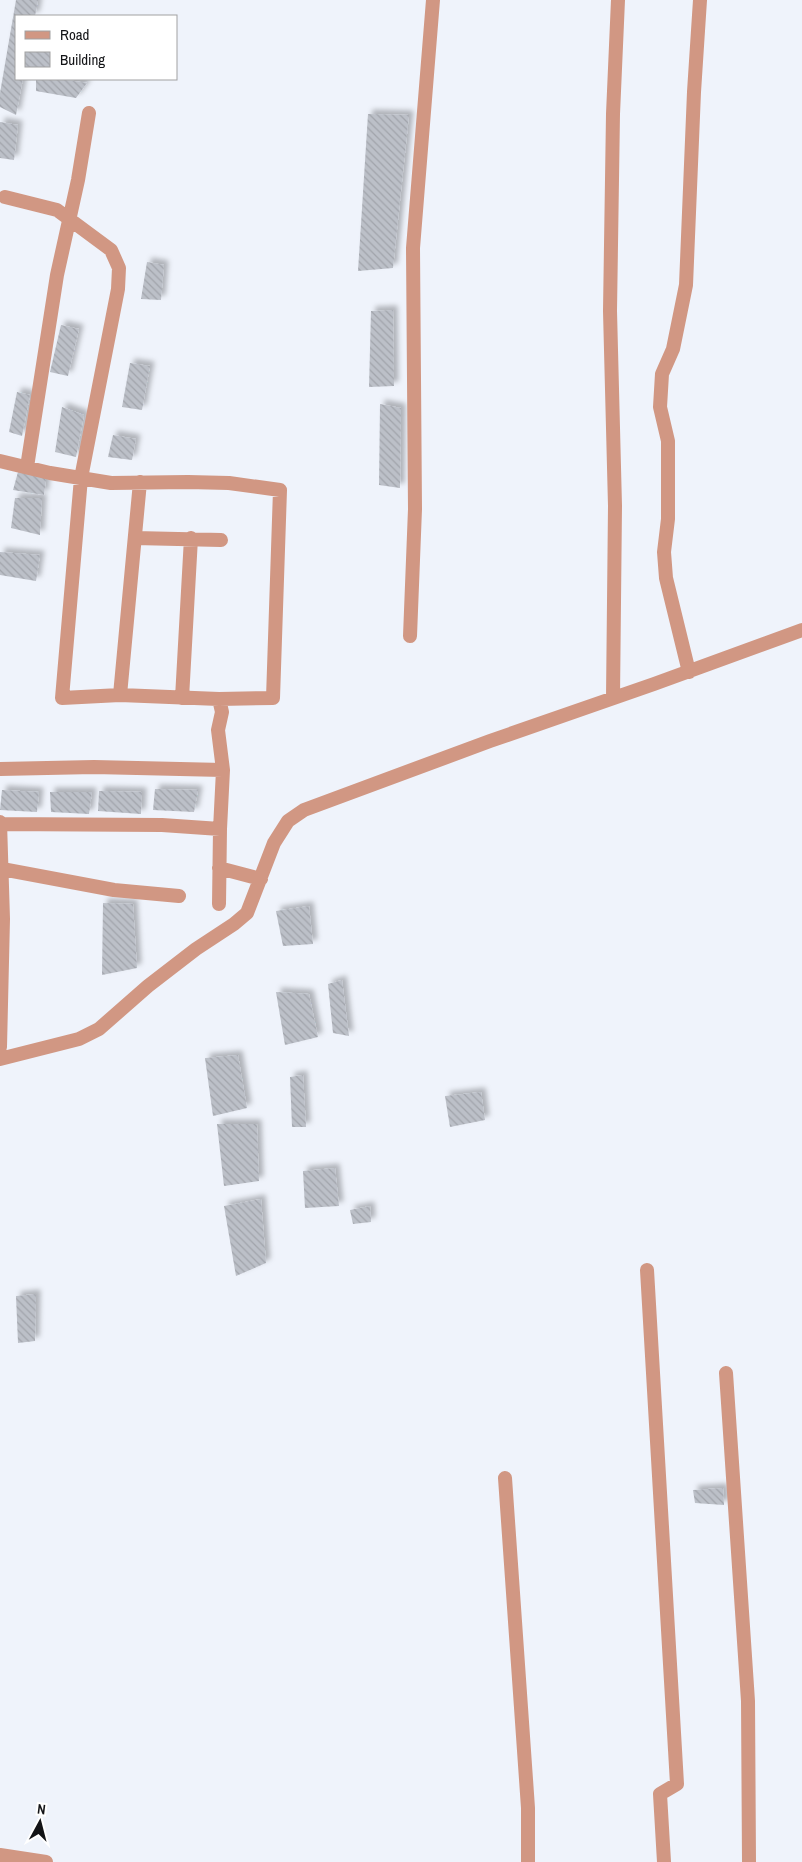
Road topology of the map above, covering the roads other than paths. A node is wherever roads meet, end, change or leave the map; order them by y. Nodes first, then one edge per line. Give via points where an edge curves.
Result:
1 (433, 0) edge
2 (618, 0) edge
3 (700, 0) edge
4 (89, 113) dead end
5 (5, 197) dead end
6 (70, 220) junction
7 (0, 461) edge
8 (27, 467) junction
9 (81, 478) junction
10 (140, 482) junction
11 (135, 538) junction
12 (191, 538) junction
13 (221, 540) dead end
14 (802, 630) edge
15 (410, 636) dead end
16 (689, 672) junction
17 (120, 695) junction
18 (182, 698) junction
19 (613, 698) junction
20 (220, 699) junction
21 (0, 769) edge
22 (223, 770) junction
23 (0, 823) edge
24 (220, 829) junction
25 (220, 868) junction
26 (2, 869) junction
27 (261, 879) junction
28 (179, 896) dead end
29 (218, 904) dead end
30 (0, 1047) edge
31 (0, 1059) edge
32 (647, 1270) dead end
33 (726, 1373) dead end
34 (505, 1478) dead end
35 (0, 1855) edge
36 (46, 1862) edge
37 (528, 1862) edge
38 (664, 1862) edge
39 (749, 1862) edge

1 - 15 street via 413,248 415,509
2 - 19 street via 610,311 615,506
3 - 16 street via 686,285 673,349 662,374 660,407 668,441 666,578
4 - 6 street
5 - 6 street via 57,210
6 - 8 street via 57,275
6 - 9 street via 111,250 119,268 118,289
7 - 8 street
8 - 9 street
9 - 10 street via 111,483
9 - 17 street via 62,698
10 - 11 street
10 - 20 street via 229,483 280,490 272,698
11 - 12 street
11 - 17 street
12 - 13 street
12 - 18 street
14 - 16 street
16 - 19 street
17 - 18 street
18 - 20 street
19 - 27 street via 304,810 288,821 274,843
20 - 22 street via 222,712 218,730
21 - 22 street
22 - 24 street
23 - 24 street
23 - 26 street
24 - 25 street
25 - 27 street
25 - 29 street
26 - 28 street via 114,890
26 - 30 street
27 - 31 street via 247,913 148,986 98,1029 79,1039
32 - 38 street via 677,1784 660,1794
33 - 39 street via 748,1701
34 - 37 street via 528,1808
35 - 36 street

